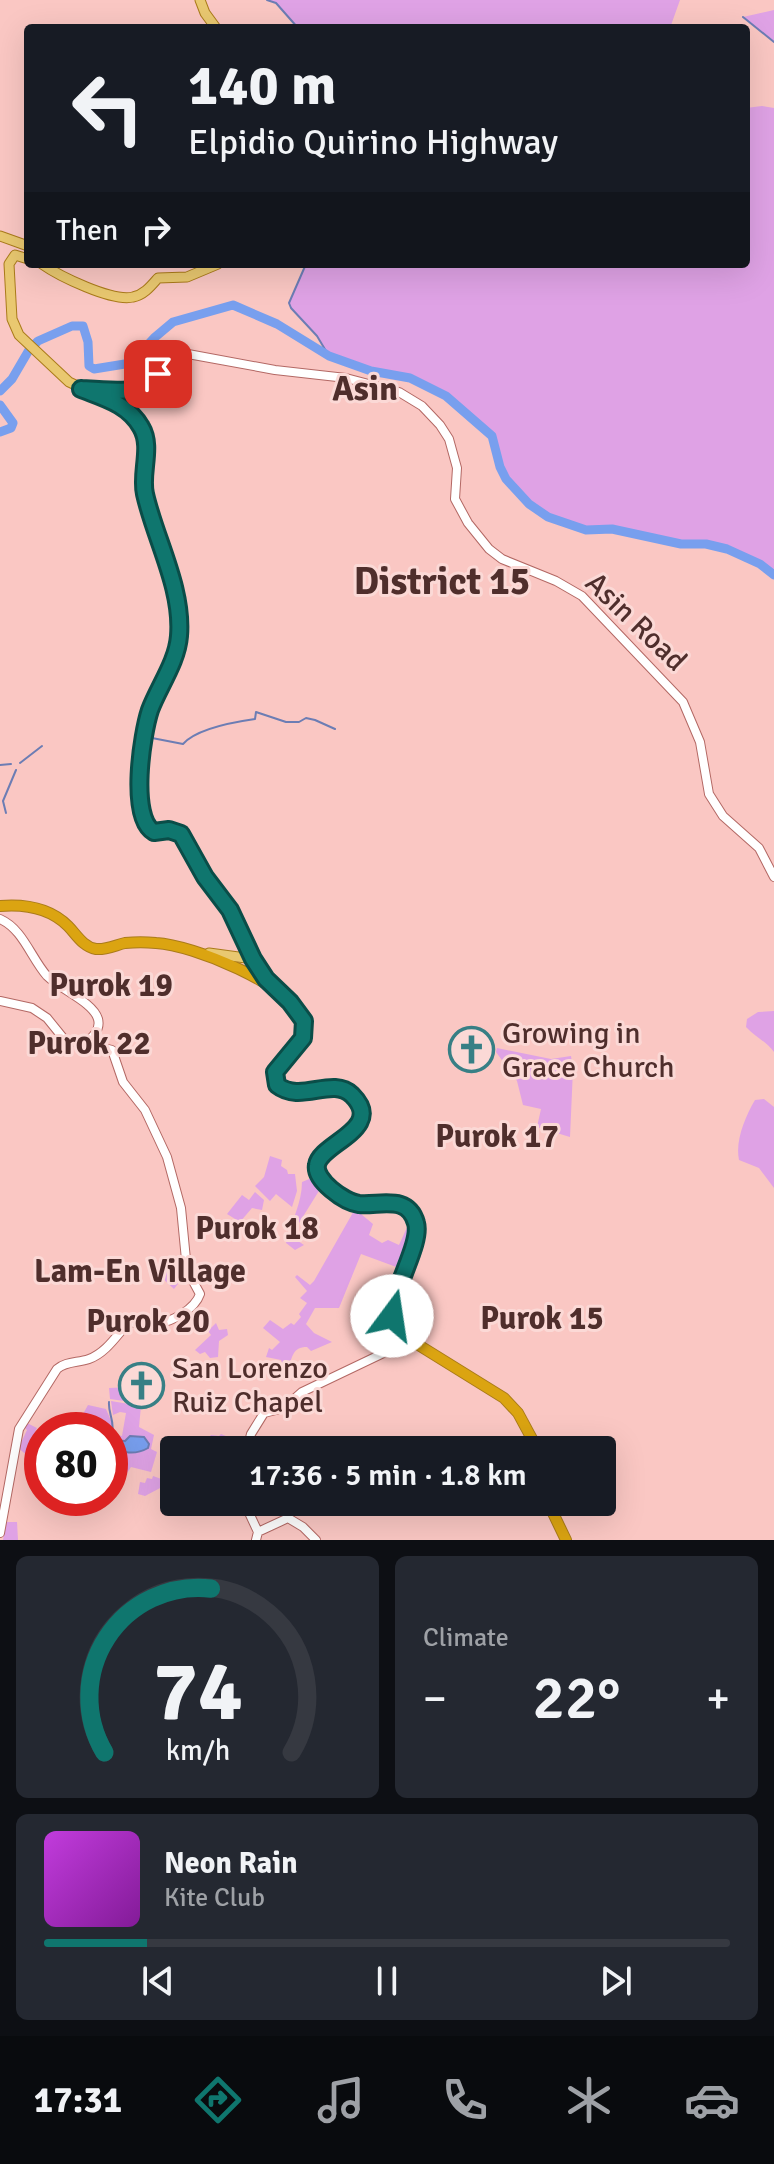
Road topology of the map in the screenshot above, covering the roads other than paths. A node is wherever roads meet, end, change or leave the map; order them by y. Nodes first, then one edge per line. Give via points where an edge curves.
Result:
1 (200, 0) edge
2 (213, 24) edge
3 (0, 236) edge
4 (24, 245) edge
5 (24, 258) edge
6 (49, 268) edge
7 (208, 268) edge
8 (81, 389) junction
9 (774, 877) edge
10 (0, 906) edge
11 (0, 919) edge
12 (202, 953) junction
13 (253, 959) junction
14 (277, 991) junction
15 (0, 1001) edge
16 (90, 1040) junction
17 (404, 1336) junction
18 (250, 1436) edge
19 (530, 1436) edge
20 (249, 1516) edge
21 (554, 1516) edge
22 (0, 1533) edge
23 (257, 1536) edge
24 (316, 1540) edge
25 (566, 1540) edge

1 - 2 main road
3 - 4 main road
5 - 8 main road via 15,255 9,264 12,319 23,339
6 - 7 main road via 124,298 146,290 158,278 187,277
8 - 9 street, Asin Road via 144,387 171,359 188,354 346,378 415,401 449,439 457,468 457,504 489,549 582,596 683,702 697,733 709,794 723,816 759,848
8 - 13 main road via 125,408 144,433 145,493 179,614 176,649 142,742 143,819 154,832 174,830 184,838 230,910
10 - 12 highway via 47,912 94,948 158,943
11 - 16 street via 12,926 49,977 91,1006 99,1022
12 - 13 main road
12 - 14 highway
13 - 14 main road
14 - 17 highway via 298,1012 305,1028 275,1072 277,1085 294,1093 343,1089 359,1111 353,1131 317,1160 319,1178 350,1202 393,1202 408,1209 415,1220 416,1236 391,1313 394,1327
15 - 16 street via 32,1008 64,1039 84,1044
16 - 22 street via 112,1050 123,1082 157,1133 181,1208 187,1270 200,1294 191,1308 155,1325 129,1322 93,1357 59,1366 19,1429
17 - 18 street via 392,1349 302,1392 284,1408 264,1413
17 - 19 highway via 504,1398
20 - 23 street
21 - 25 highway
23 - 24 street via 288,1518

